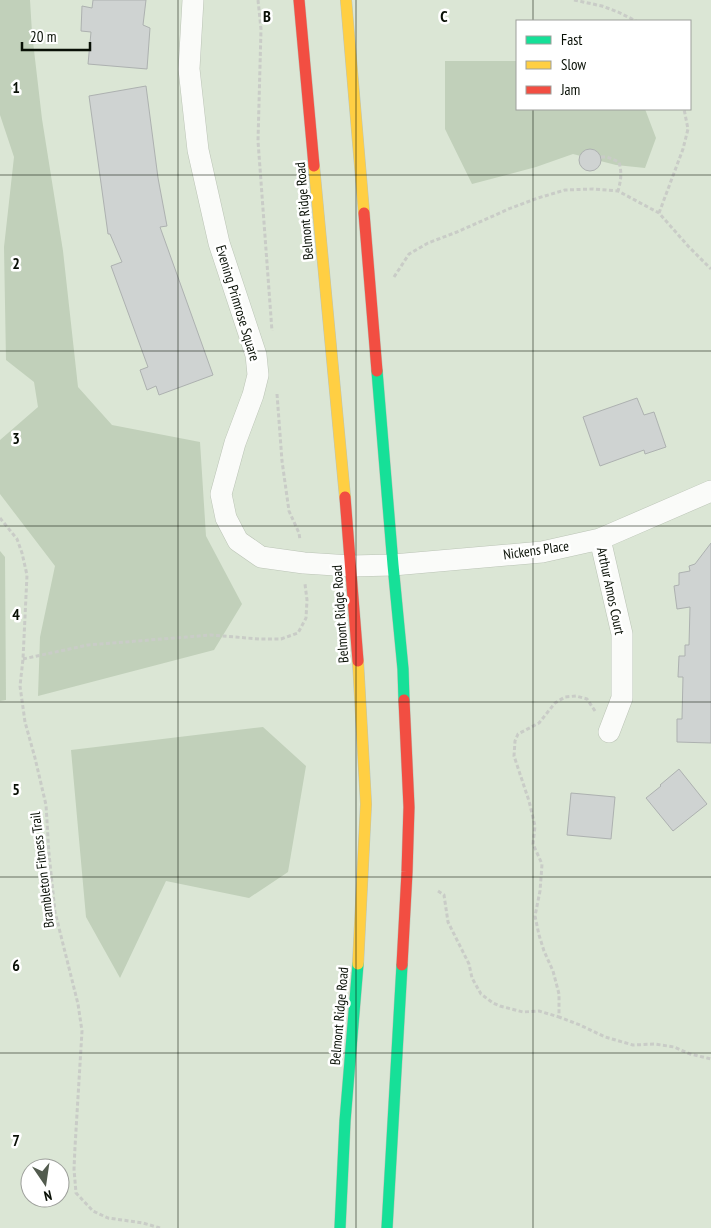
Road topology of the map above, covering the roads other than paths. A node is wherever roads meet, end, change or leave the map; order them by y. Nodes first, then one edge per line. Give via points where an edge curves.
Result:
1 (193, 0) edge
2 (299, 0) edge
3 (346, 0) edge
4 (711, 491) edge
5 (600, 538) junction
6 (393, 565) junction
7 (351, 566) junction
8 (609, 732) road end
9 (340, 1228) edge
10 (388, 1228) edge

1 - 7 street, Evening Primrose Square via 189,69 198,150 219,243 256,354 258,375 221,494 226,518 238,541 261,557
2 - 7 main road, Belmont Ridge Road
3 - 6 main road
4 - 5 street, Nickens Place
5 - 6 street, Nickens Place via 542,552
5 - 8 street, Arthur Amos Court via 622,634 622,698
6 - 7 street, Nickens Place
6 - 10 main road via 403,669 409,807
7 - 9 main road, Belmont Ridge Road via 366,804

